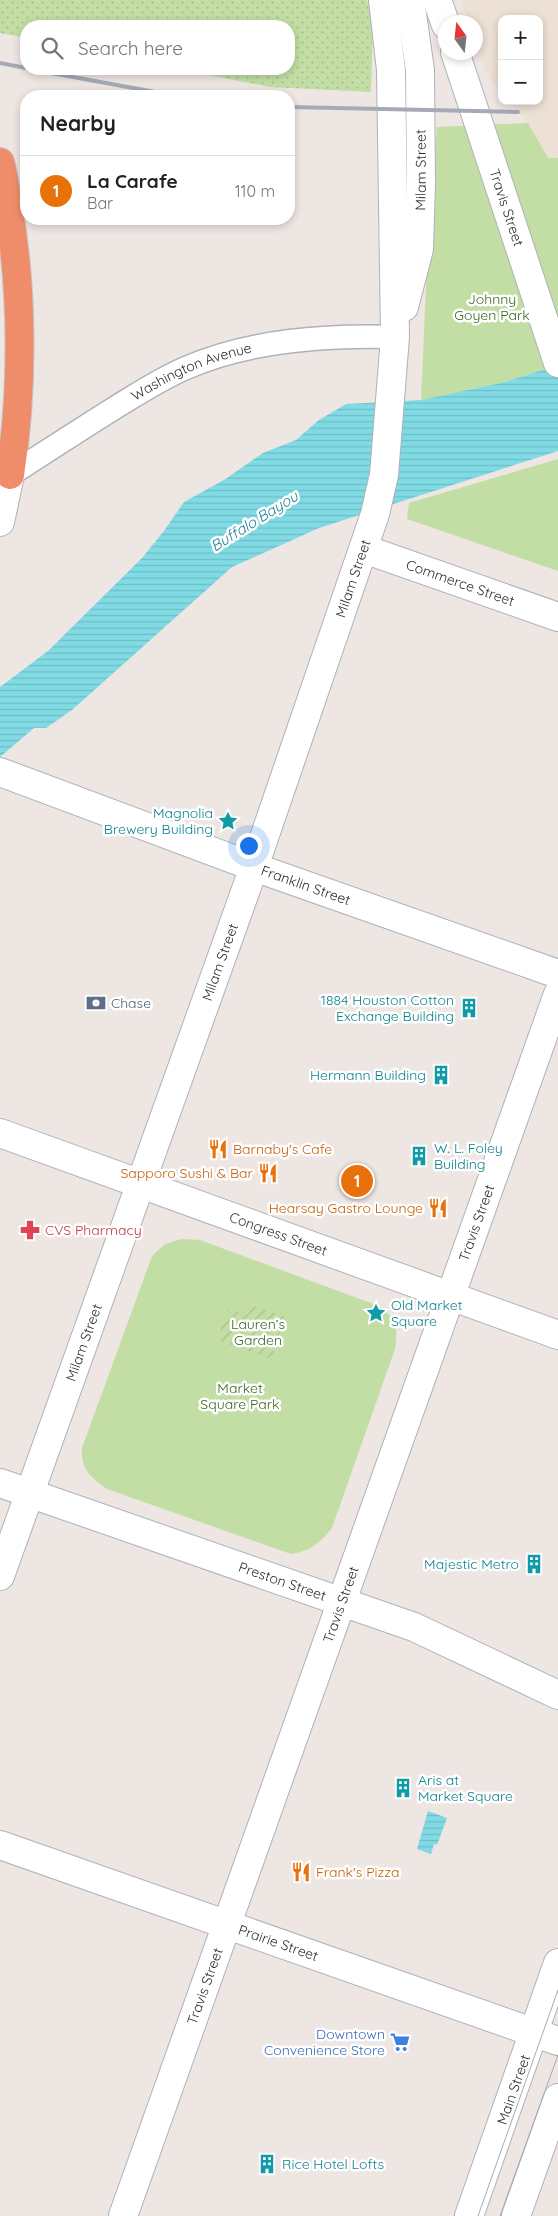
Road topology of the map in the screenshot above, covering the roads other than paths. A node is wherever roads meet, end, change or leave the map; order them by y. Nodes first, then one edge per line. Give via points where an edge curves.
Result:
1 (383, 0) edge
2 (410, 0) edge
3 (437, 0) edge
4 (442, 15) edge
5 (458, 60) edge
6 (0, 162) edge
7 (395, 337) junction
8 (558, 363) edge
9 (10, 475) junction
10 (0, 522) edge
11 (364, 549) junction
12 (558, 617) edge
13 (0, 772) edge
14 (254, 867) junction
15 (558, 974) edge
16 (558, 994) edge
17 (0, 1133) edge
18 (140, 1183) junction
19 (450, 1297) junction
20 (558, 1335) edge
21 (0, 1483) edge
22 (29, 1494) junction
23 (0, 1576) edge
24 (342, 1601) junction
25 (558, 1695) edge
26 (0, 1845) edge
27 (227, 1925) junction
28 (558, 1963) edge
29 (546, 2036) edge
30 (558, 2098) edge
31 (123, 2216) edge
32 (469, 2216) edge
33 (516, 2216) edge

1 - 7 main road, Milam Street via 391,70
2 - 7 main road, Milam Street via 420,70 419,249
3 - 4 main road
5 - 8 main road, Travis Street
6 - 9 highway via 16,252 18,307 16,434
7 - 9 street, Washington Avenue via 365,336 261,344 193,365 134,396
7 - 11 main road, Milam Street via 384,475
9 - 10 main road
11 - 12 main road, Commerce Street
11 - 14 main road, Milam Street
13 - 14 main road, Franklin Street
14 - 15 main road, Franklin Street
14 - 18 main road, Milam Street
16 - 19 main road, Travis Street
17 - 18 main road, Congress Street
18 - 19 main road, Congress Street
18 - 22 main road, Milam Street
19 - 20 main road, Congress Street
19 - 24 main road, Travis Street
21 - 22 main road, Preston Street
22 - 23 main road, Milam Street
22 - 24 main road, Preston Street
24 - 25 main road, Preston Street via 414,1627
24 - 27 main road, Travis Street
26 - 27 main road, Prairie Street
27 - 29 main road, Prairie Street
27 - 31 main road, Travis Street
28 - 29 main road, Main Street
29 - 32 main road, Main Street
30 - 33 main road

